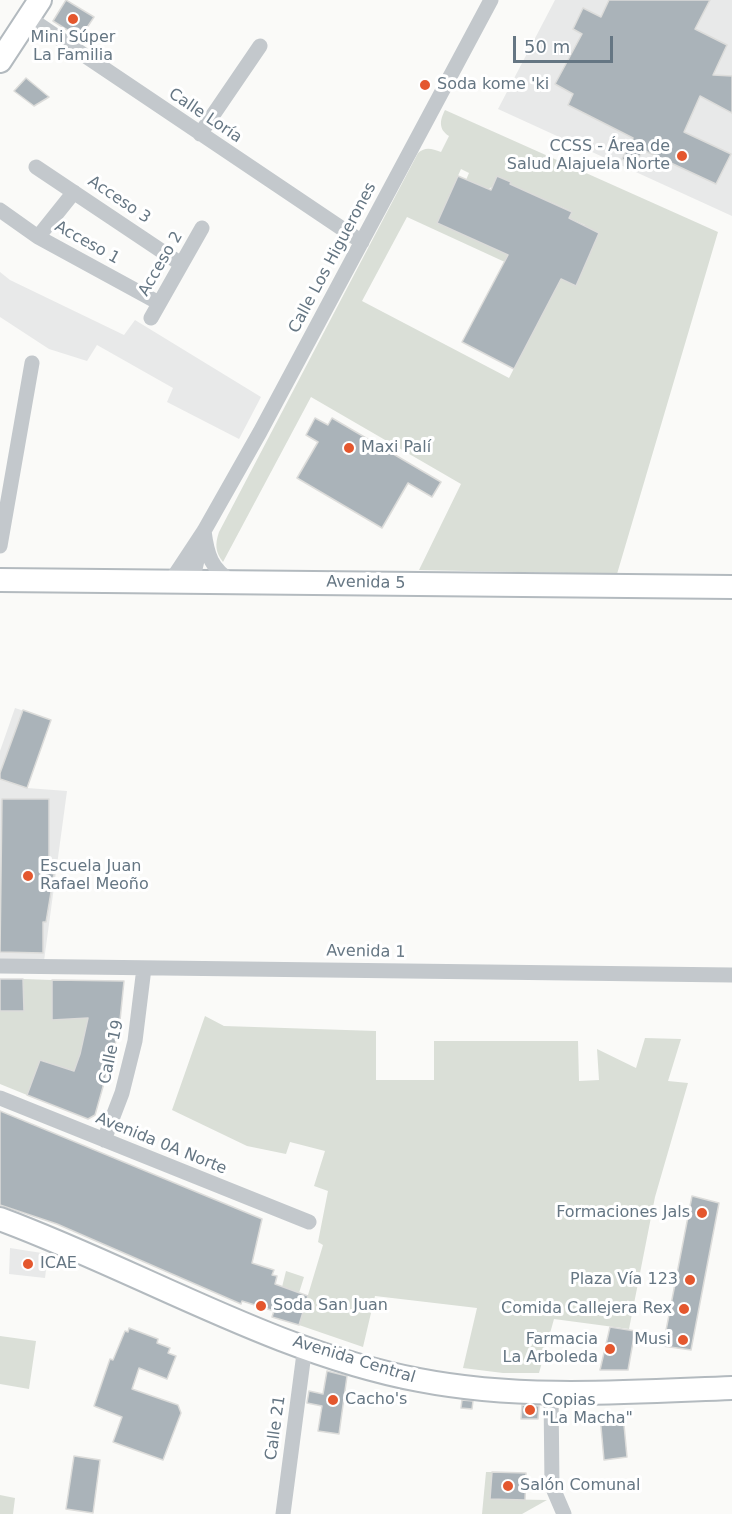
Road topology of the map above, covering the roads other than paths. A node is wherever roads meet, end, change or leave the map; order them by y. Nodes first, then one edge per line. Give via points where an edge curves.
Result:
1 (491, 0) edge
2 (34, 9) edge
3 (260, 45) dead end
4 (0, 61) edge
5 (200, 134) junction
6 (36, 166) dead end
7 (74, 192) junction
8 (0, 210) edge
9 (202, 228) dead end
10 (38, 237) junction
11 (362, 242) junction
12 (181, 264) junction
13 (159, 303) junction
14 (151, 318) dead end
15 (32, 363) dead end
16 (204, 531) junction
17 (0, 546) edge
18 (0, 580) edge
19 (181, 581) junction
20 (232, 582) junction
21 (732, 586) edge
22 (0, 966) edge
23 (144, 968) junction
24 (732, 975) edge
25 (0, 1098) edge
26 (104, 1140) junction
27 (0, 1220) edge
28 (309, 1222) dead end
29 (307, 1348) junction
30 (732, 1388) edge
31 (551, 1393) junction
32 (283, 1514) edge
33 (564, 1514) edge

1 - 11 street, Calle Los Higuerones
2 - 4 main road
2 - 5 street, Calle Loría
3 - 5 street
5 - 11 street, Calle Loría
6 - 7 street, Acceso 3
7 - 10 street
7 - 12 street, Acceso 3
8 - 10 street, Acceso 1
9 - 12 street, Acceso 2
10 - 13 street, Acceso 1
11 - 16 street, Calle Los Higuerones
12 - 13 street, Acceso 2
13 - 14 street, Acceso 2
15 - 17 street
16 - 19 street, Calle Los Higuerones
16 - 20 street via 212,565
18 - 19 main road, Avenida 5
19 - 20 main road, Avenida 5
20 - 21 main road, Avenida 5
22 - 23 street, Avenida 1
23 - 24 street, Avenida 1
23 - 26 street, Calle 19 via 135,1041 122,1093
25 - 26 street, Avenida 0A Norte
26 - 28 street, Avenida 0A Norte
27 - 29 main road, Avenida Central
29 - 31 main road, Avenida Central via 420,1381
29 - 32 street, Calle 21
30 - 31 main road, Avenida Central
31 - 33 street via 552,1486

